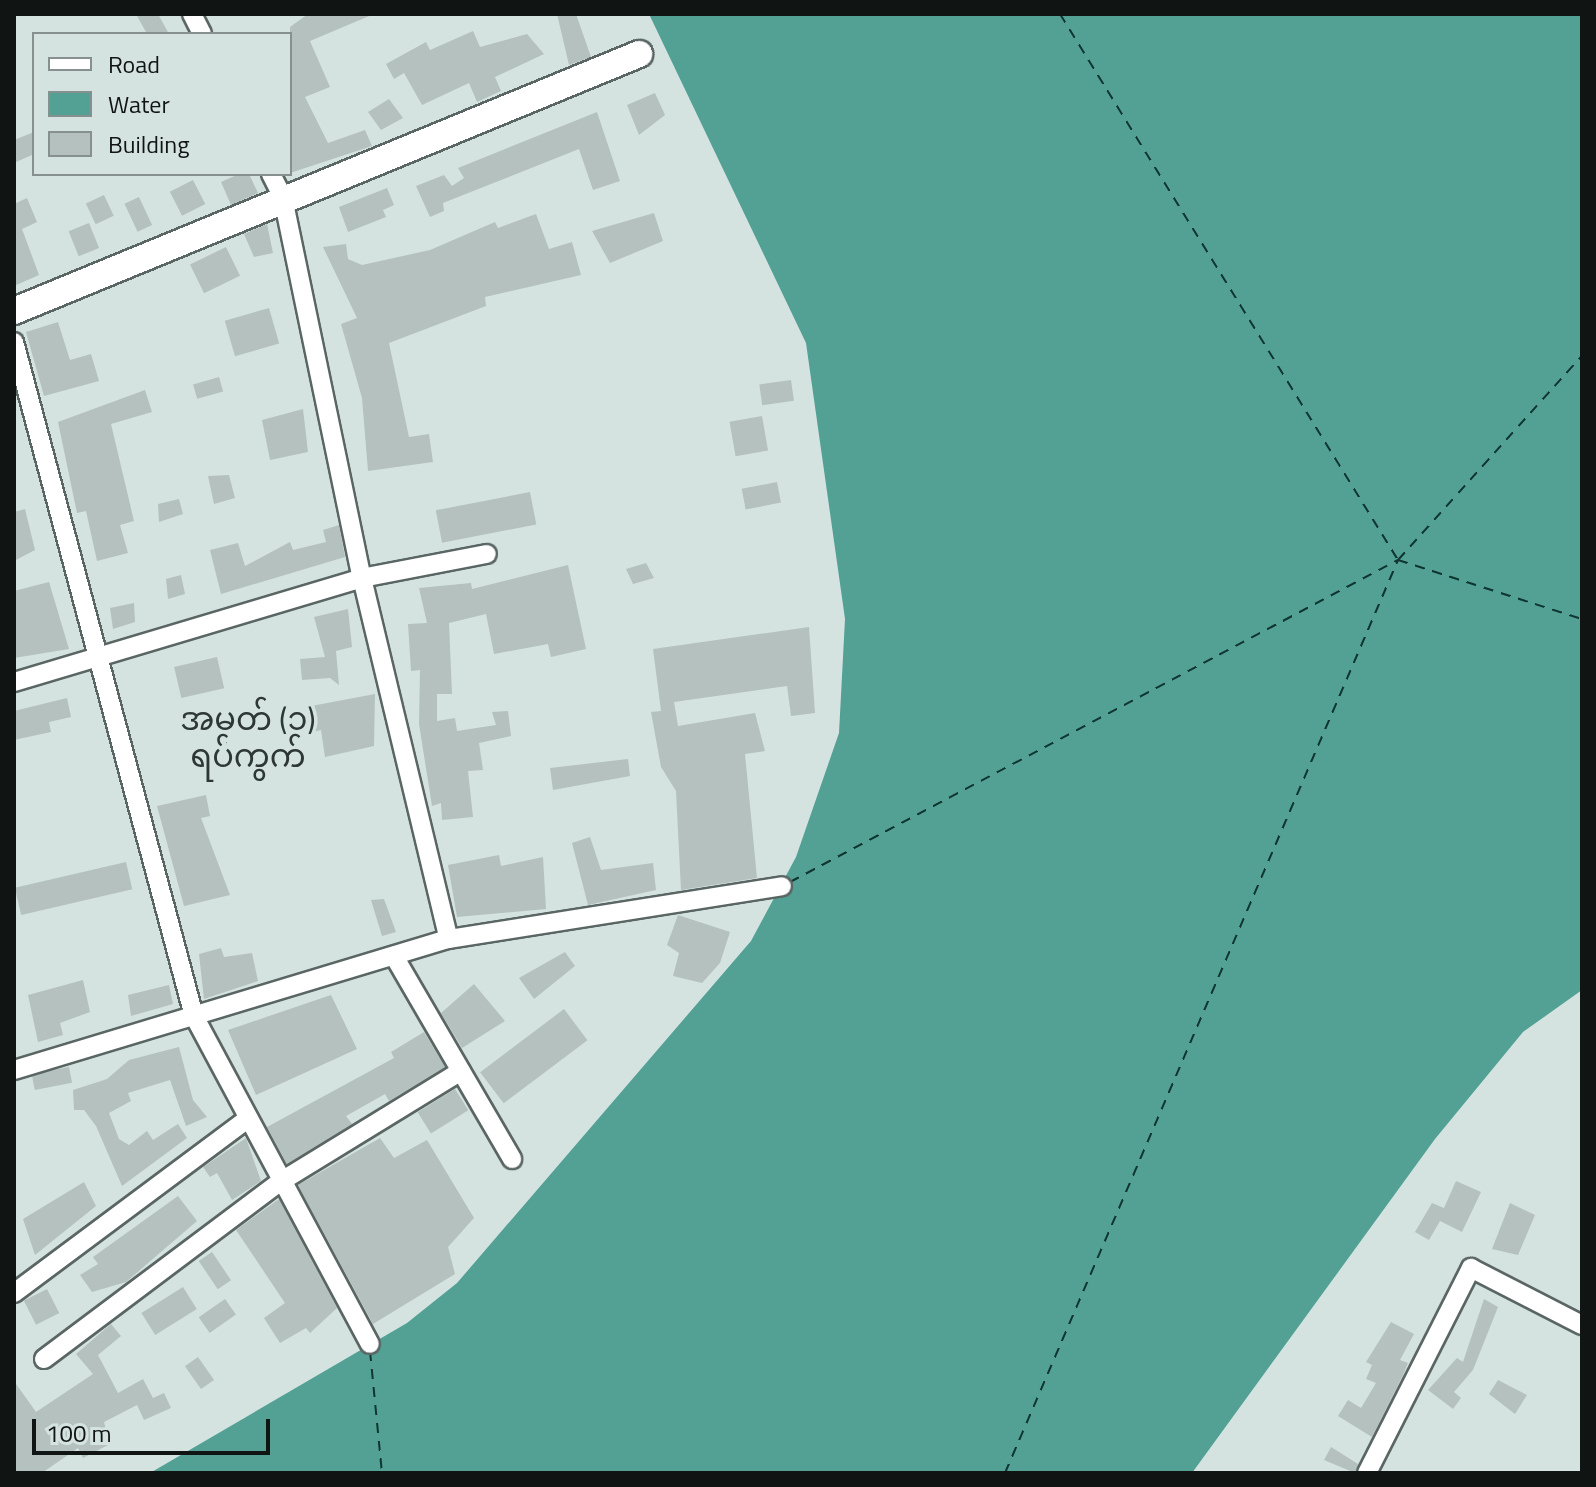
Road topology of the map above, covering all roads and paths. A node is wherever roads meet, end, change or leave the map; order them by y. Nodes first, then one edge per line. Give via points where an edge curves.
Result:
1 (192, 14) edge
2 (201, 32) edge
3 (639, 54) dead end
4 (272, 176) edge
5 (283, 198) junction
6 (14, 311) edge
7 (14, 342) edge
8 (487, 554) dead end
9 (362, 578) junction
10 (99, 657) junction
11 (14, 682) edge
12 (782, 886) dead end
13 (449, 939) junction
14 (394, 956) junction
15 (194, 1016) junction
16 (14, 1070) edge
17 (461, 1071) junction
18 (246, 1120) junction
19 (512, 1159) dead end
20 (280, 1182) junction
21 (16, 1285) edge
22 (1582, 1325) edge
23 (370, 1344) dead end
24 (44, 1359) dead end
25 (1367, 1473) edge

1 - 2 street
3 - 5 street
4 - 5 street
5 - 6 street
5 - 9 street
7 - 10 street
8 - 9 street
9 - 10 street
9 - 13 street
10 - 11 street
10 - 15 street
12 - 13 street
13 - 14 street
14 - 15 street
14 - 17 street
15 - 16 street
15 - 18 street
17 - 19 street
17 - 20 street
18 - 20 street
18 - 21 street
20 - 23 street
20 - 24 street
22 - 25 street via 1471,1268

